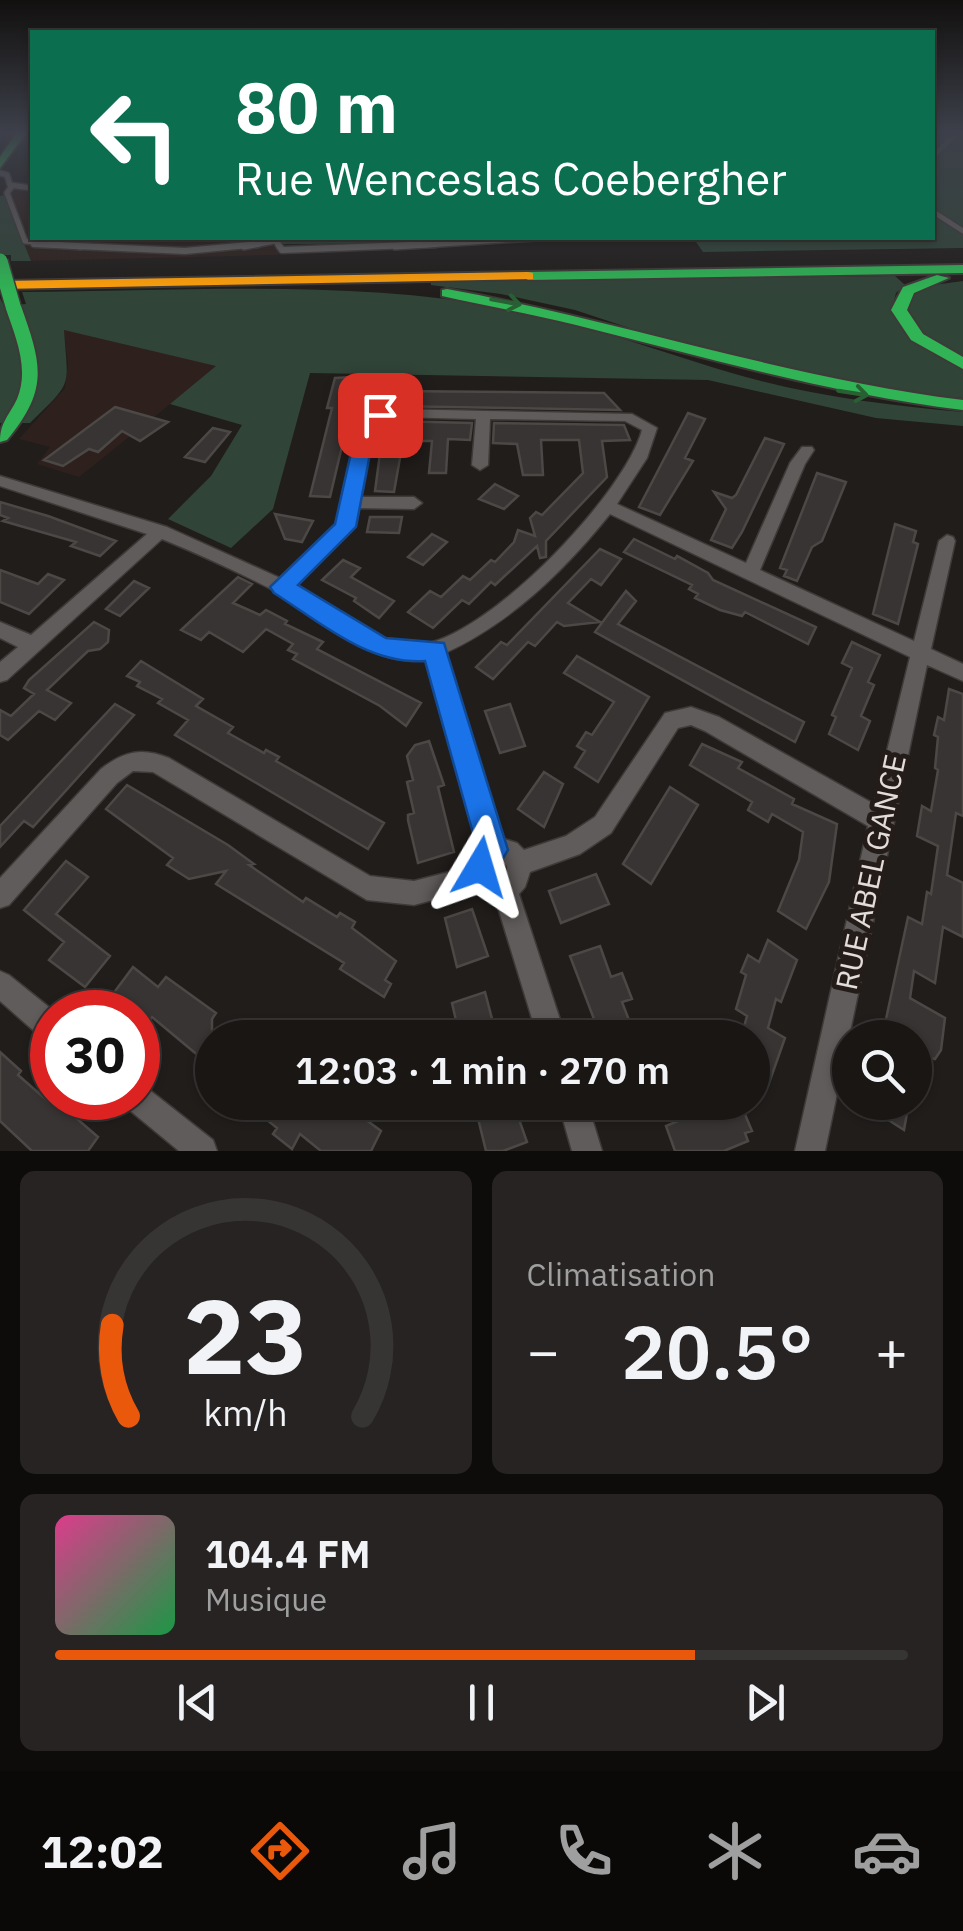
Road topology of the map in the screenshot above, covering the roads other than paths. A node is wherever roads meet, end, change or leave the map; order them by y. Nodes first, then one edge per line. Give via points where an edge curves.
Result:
1 (12, 186) joint
2 (30, 188) edge
3 (935, 213) edge
4 (963, 231) edge
5 (274, 240) edge
6 (503, 240) edge
7 (963, 258) edge
8 (0, 261) edge
9 (963, 272) edge
10 (0, 274) edge
11 (129, 284) junction
12 (6, 296) edge
13 (21, 332) junction
14 (963, 364) edge
15 (963, 405) edge
16 (483, 415) junction
17 (0, 422) edge
18 (0, 436) edge
19 (807, 450) dead end
20 (480, 465) dead end
21 (0, 472) edge
22 (0, 482) edge
23 (37, 492) junction
24 (351, 502) junction
25 (414, 503) dead end
26 (607, 506) junction
27 (162, 531) junction
28 (947, 542) dead end
29 (750, 573) junction
30 (282, 587) junction
31 (0, 630) edge
32 (33, 645) junction
33 (435, 650) junction
34 (919, 653) junction
35 (963, 673) edge
36 (0, 674) edge
37 (881, 820) junction
38 (493, 850) junction
39 (518, 864) junction
40 (480, 874) junction
41 (505, 889) junction
42 (0, 896) edge
43 (0, 984) edge
44 (30, 1009) edge
45 (546, 1020) edge
46 (160, 1117) edge
47 (578, 1120) edge
48 (202, 1151) edge
49 (587, 1151) edge
50 (810, 1151) edge

1 - 2 lane
1 - 5 lane via 8,193 32,244 197,249
3 - 4 lane
5 - 6 lane via 282,250 308,252
7 - 10 main road
8 - 12 main road, bridge
9 - 11 main road
9 - 14 main road via 911,286 899,310 917,337
11 - 12 main road
11 -> 15 main road via 378,287 476,296 572,316 794,382
12 - 13 main road
13 - 17 main road via 26,380
13 - 18 main road via 35,384 25,408
16 - 20 street
16 - 24 street via 372,418
16 - 26 street via 646,422 650,433
19 - 29 street
21 - 23 street
22 - 23 street
23 - 27 street
24 - 25 street
24 - 30 street via 343,530
26 - 29 street
26 - 33 street via 550,568 459,641
27 - 30 street
27 - 32 street
28 - 34 street, RUE ABEL GANCE
29 - 34 street
30 - 33 street via 380,646
31 - 32 street
32 - 36 street
33 - 38 street
34 - 35 street
34 - 37 street, RUE ABEL GANCE
37 - 39 street via 685,715 672,720 602,825 572,846
37 - 50 street, RUE ABEL GANCE
38 - 39 street via 508,852
38 - 40 street via 484,856
39 - 41 street via 516,879
40 - 41 street via 492,888
40 - 42 street via 414,894 367,888 141,758 109,776
41 - 45 street
43 - 44 street
46 - 48 street
47 - 49 street

